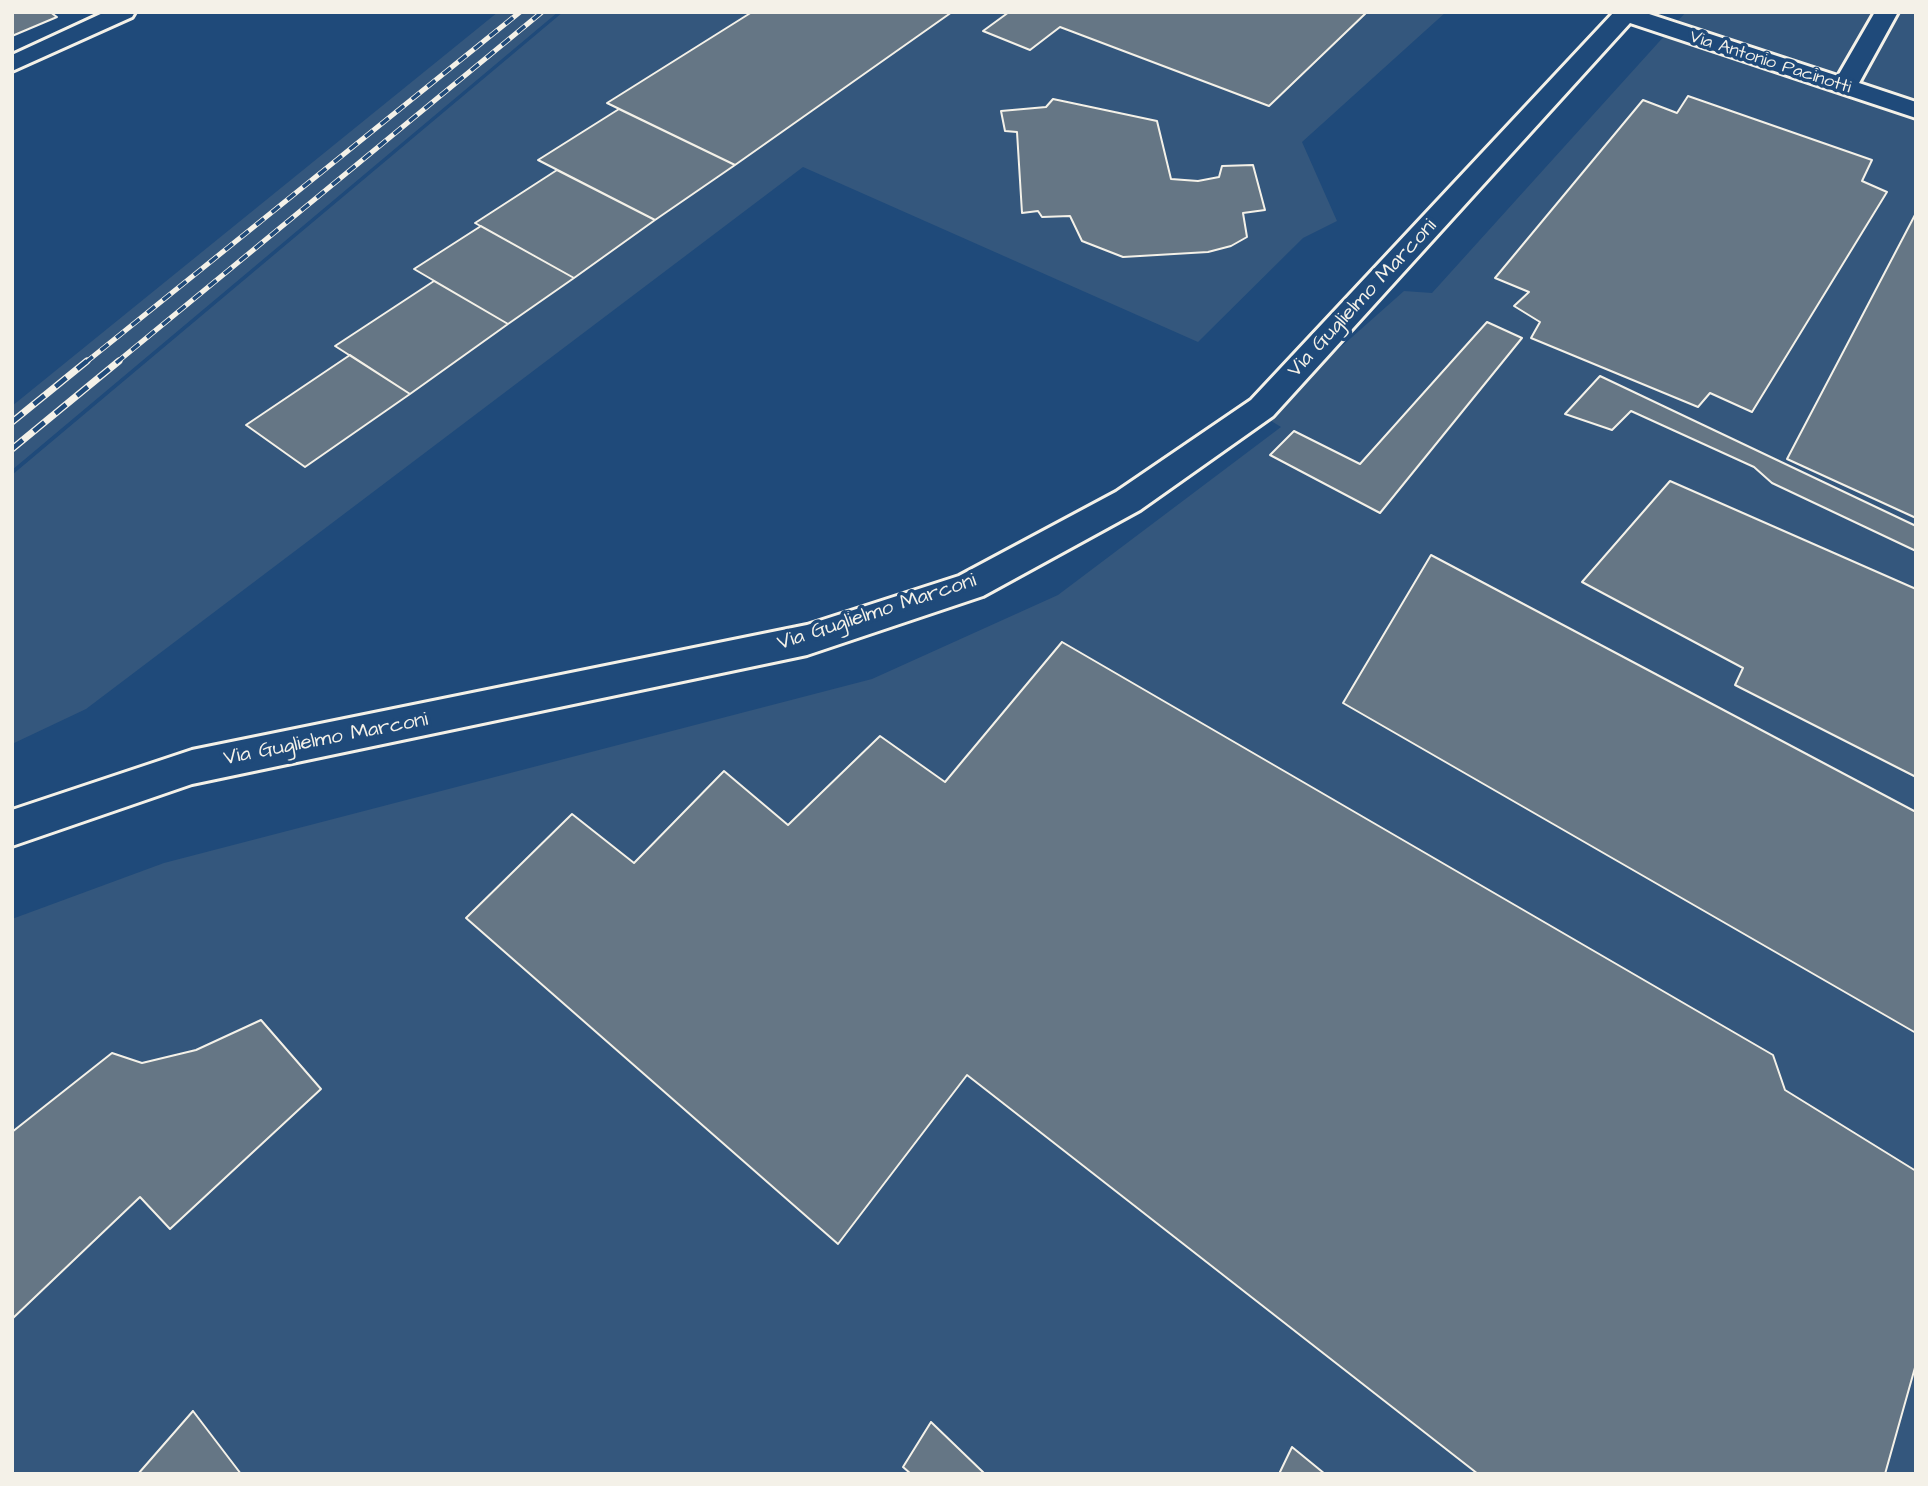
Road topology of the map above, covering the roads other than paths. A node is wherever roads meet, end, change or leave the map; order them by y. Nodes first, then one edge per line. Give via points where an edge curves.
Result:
1 (124, 12) edge
2 (1887, 12) edge
3 (1626, 13) edge
4 (12, 64) edge
5 (1844, 87) junction
6 (1916, 110) edge
7 (12, 828) edge

1 - 4 street
2 - 5 street
3 - 5 street, Via Antonio Pacinotti
3 - 7 street, Via Guglielmo Marconi via 1262,408 1128,501 971,586 807,640 192,767
5 - 6 street, Via Antonio Pacinotti

